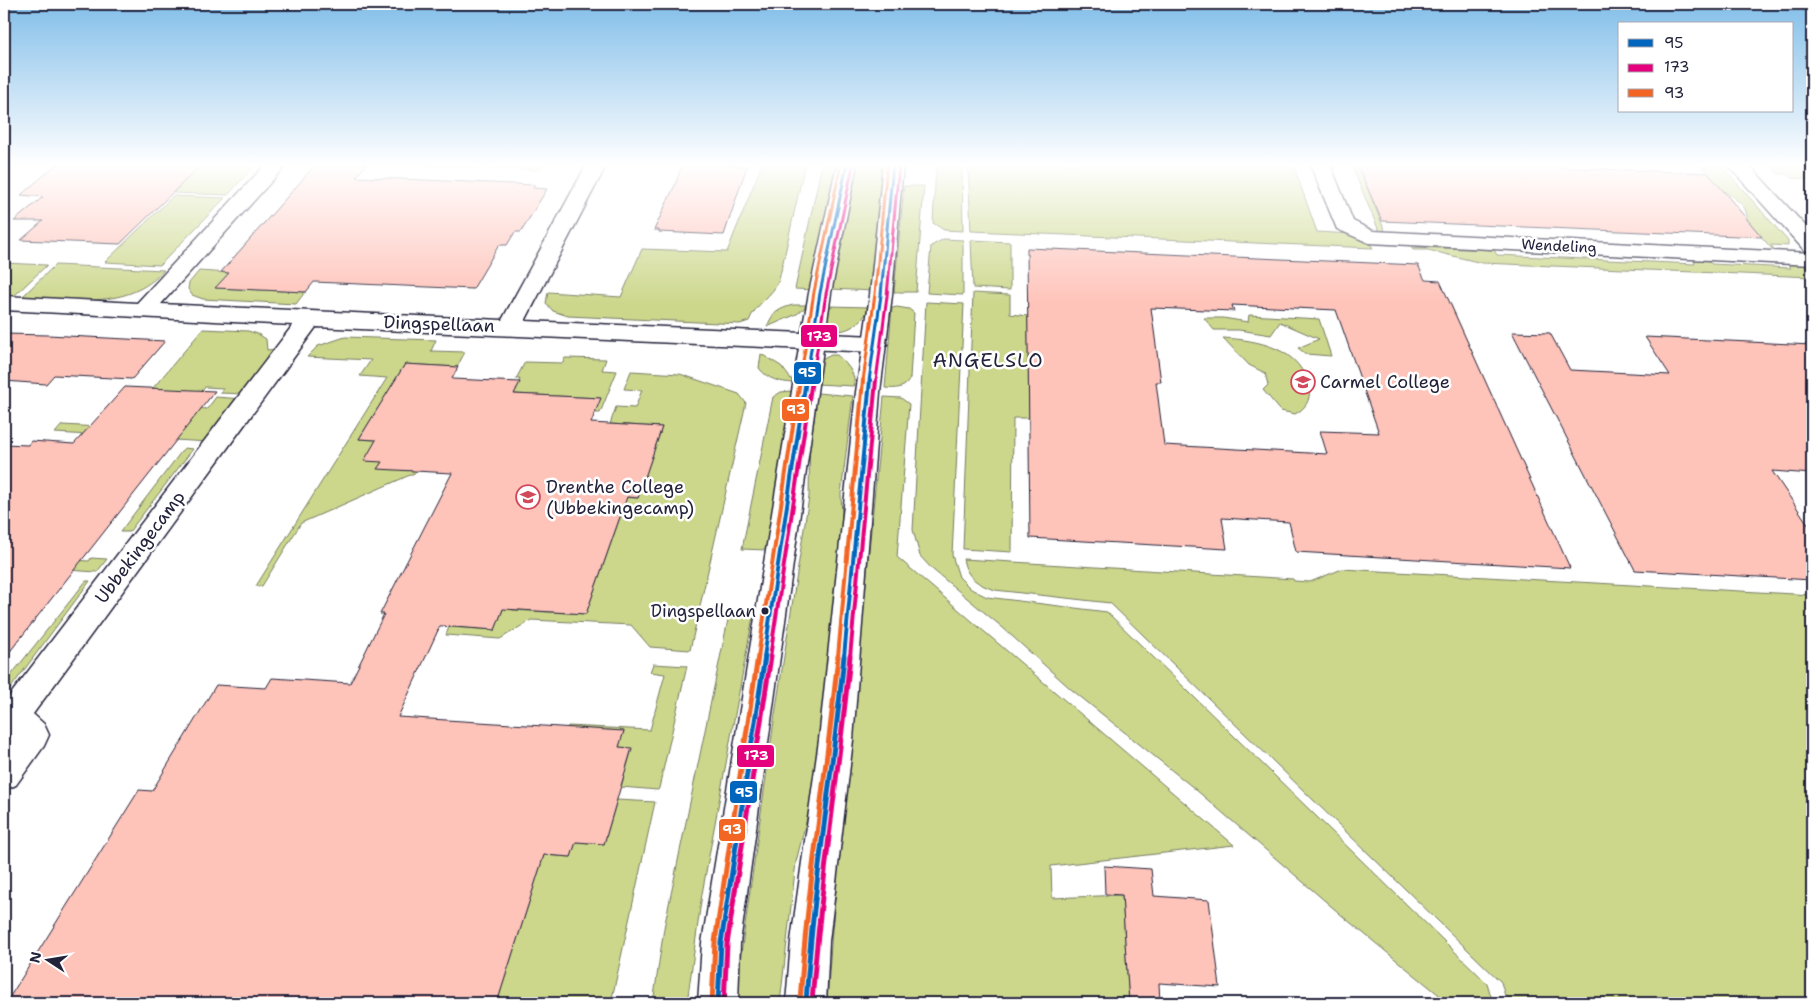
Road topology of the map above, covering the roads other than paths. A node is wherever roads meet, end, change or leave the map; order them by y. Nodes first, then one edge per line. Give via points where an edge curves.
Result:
1 (234, 211) edge
2 (572, 211) edge
3 (838, 211) edge
4 (888, 211) edge
5 (1338, 211) edge
6 (1781, 211) edge
7 (1812, 245) edge
8 (1812, 259) edge
9 (4, 302) edge
10 (143, 310) junction
11 (310, 319) junction
12 (510, 327) junction
13 (812, 342) junction
14 (875, 344) junction
15 (4, 774) edge
16 (718, 1003) edge
17 (806, 1003) edge

1 - 10 street
2 - 12 street
3 - 13 street
4 - 14 street
5 - 8 street, Wendeling via 1344,226 1369,237
6 - 7 street
9 - 10 street, Dingspellaan
10 - 11 street, Dingspellaan
11 - 12 street, Dingspellaan
11 - 15 street, Ubbekingecamp via 13,716 32,735
12 - 13 street, Dingspellaan
13 - 14 street, Dingspellaan
13 - 16 street via 721,943
14 - 17 street

